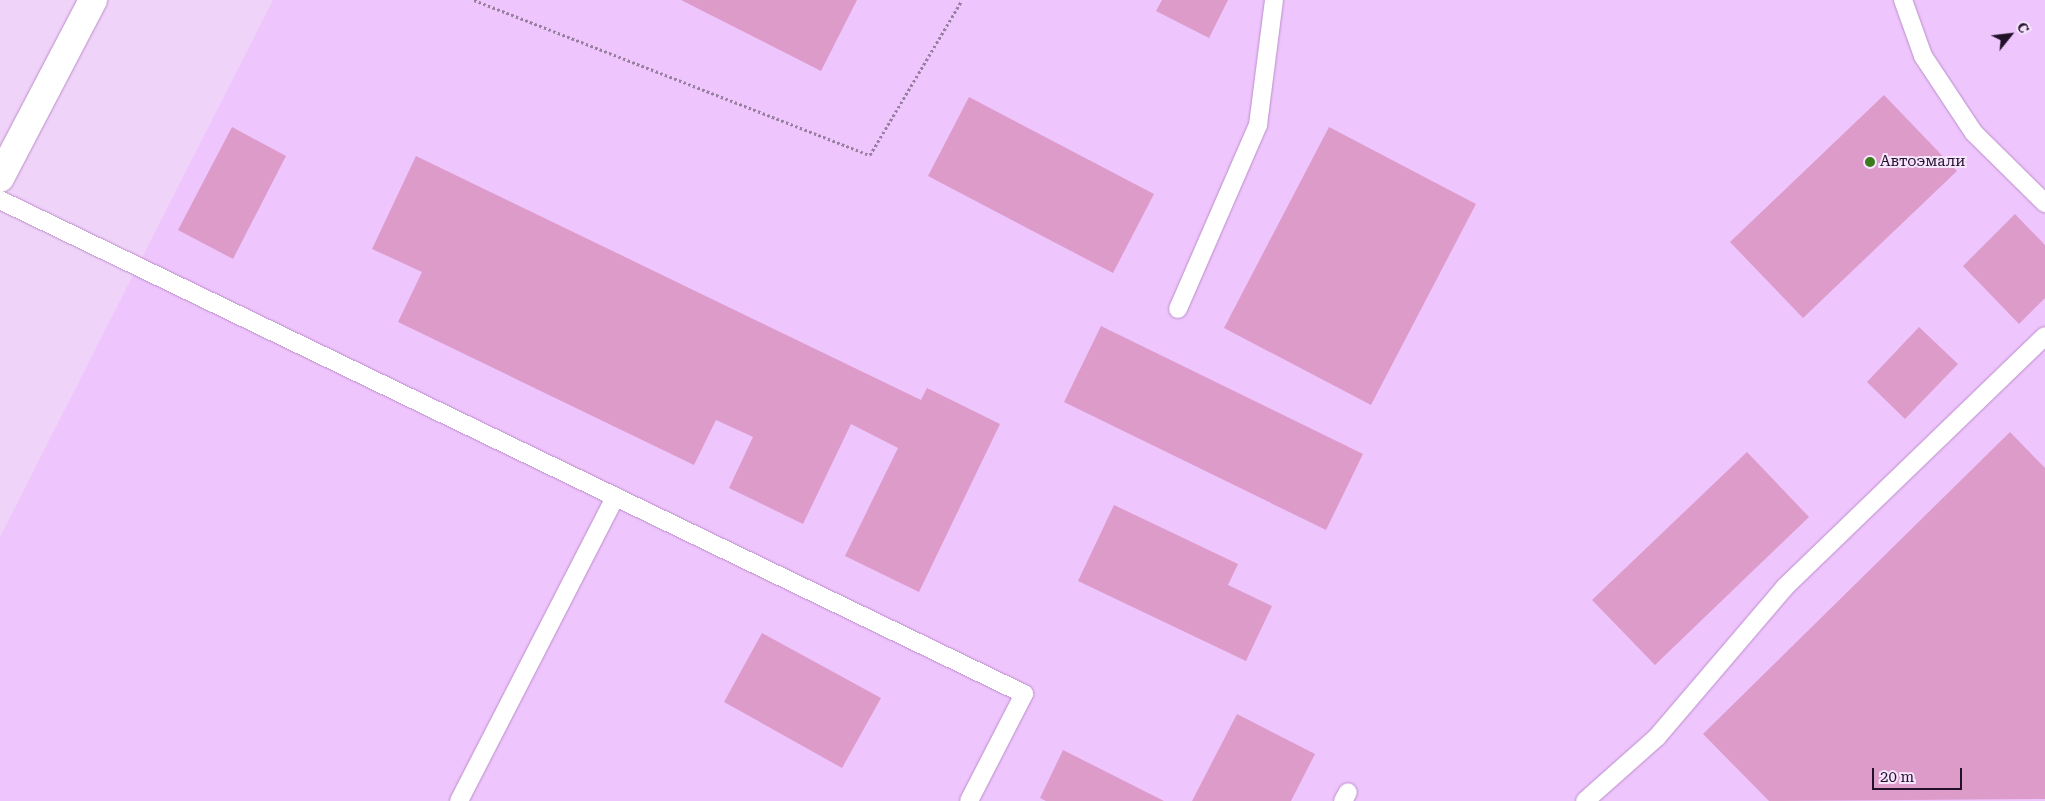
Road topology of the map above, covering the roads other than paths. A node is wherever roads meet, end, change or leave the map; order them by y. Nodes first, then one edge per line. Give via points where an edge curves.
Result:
1 (93, 0) edge
2 (1274, 0) edge
3 (1904, 0) edge
4 (0, 178) edge
5 (0, 200) edge
6 (2045, 203) edge
7 (1178, 309) dead end
8 (2045, 336) edge
9 (615, 497) junction
10 (458, 801) edge
11 (969, 801) edge
12 (1585, 801) edge

1 - 4 street
2 - 7 lane via 1258,125
3 - 6 lane via 1923,56 1974,133
5 - 9 lane
8 - 12 lane via 1785,587 1657,737
9 - 10 lane
9 - 11 lane via 1024,694

